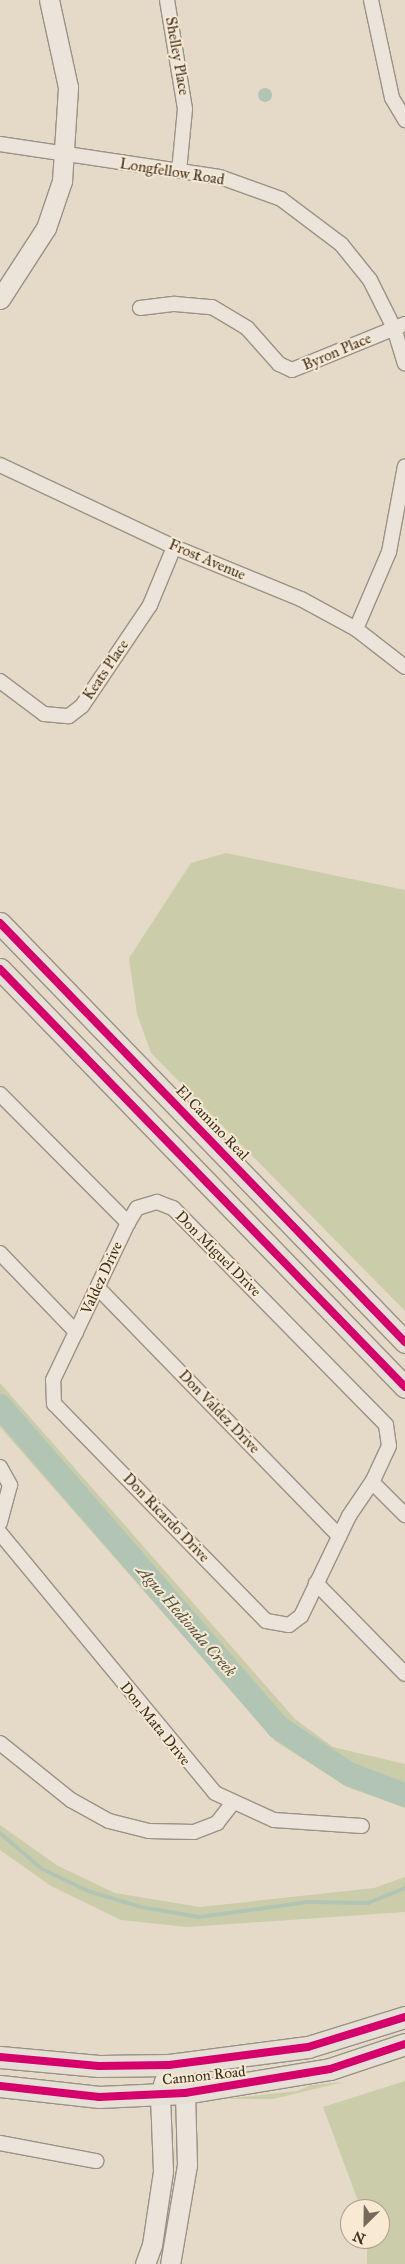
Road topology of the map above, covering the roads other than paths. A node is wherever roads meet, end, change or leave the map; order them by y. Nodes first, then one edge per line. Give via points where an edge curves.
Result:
1 (49, 0) edge
2 (167, 0) edge
3 (371, 0) edge
4 (405, 120) edge
5 (0, 144) edge
6 (65, 156) junction
7 (179, 171) junction
8 (0, 300) edge
9 (140, 308) dead end
10 (400, 326) edge
11 (405, 363) edge
12 (0, 465) edge
13 (405, 466) edge
14 (174, 546) junction
15 (356, 629) junction
16 (405, 667) edge
17 (0, 681) edge
18 (0, 923) edge
19 (0, 969) edge
20 (0, 1094) edge
21 (128, 1223) junction
22 (0, 1253) edge
23 (98, 1288) junction
24 (76, 1332) junction
25 (405, 1342) edge
26 (405, 1387) edge
27 (0, 1467) edge
28 (372, 1482) junction
29 (405, 1515) edge
30 (0, 1523) edge
31 (0, 1533) edge
32 (339, 1536) junction
33 (316, 1583) junction
34 (405, 1674) edge
35 (0, 1744) edge
36 (232, 1804) junction
37 (362, 1826) dead end
38 (405, 2017) edge
39 (405, 2044) edge
40 (0, 2057) edge
41 (168, 2065) junction
42 (0, 2086) edge
43 (185, 2093) junction
44 (160, 2095) junction
45 (0, 2143) edge
46 (96, 2161) dead end
47 (145, 2264) edge
48 (170, 2264) edge

1 - 6 street via 68,87
2 - 7 street, Shelley Place via 185,109
3 - 4 street via 392,98
5 - 6 street, Longfellow Road
6 - 7 street, Longfellow Road
6 - 8 street via 62,181 46,228
7 - 10 street, Longfellow Road via 220,177 281,199 312,219 341,244 370,280
9 - 10 street, Byron Place via 175,304 212,307 247,328 279,364 292,370
10 - 11 street, Longfellow Road
12 - 14 street, Frost Avenue
13 - 15 street via 389,552
14 - 15 street, Frost Avenue via 301,599
14 - 17 street, Keats Place via 150,606 82,706 69,716 44,714
15 - 16 street, Frost Avenue
18 - 25 main road, El Camino Real
19 - 26 main road
20 - 21 street
21 - 23 street, Valdez Drive
21 - 28 street, Don Miguel Drive via 137,1208 150,1204 173,1208 386,1426 389,1446
22 - 24 street
23 - 24 street, Valdez Drive
23 - 32 street, Don Valdez Drive
24 - 33 street, Don Ricardo Drive via 53,1380 54,1404 266,1621 281,1626 295,1620
27 - 30 street via 10,1485
28 - 29 street
28 - 32 street, Don Miguel Drive via 348,1516
31 - 36 street, Don Mata Drive via 198,1777
32 - 33 street
33 - 34 street
35 - 36 street via 71,1800 109,1820 149,1831 194,1832 217,1824
36 - 37 street, Don Mata Drive via 274,1820
38 - 41 main road, Cannon Road via 308,2046
39 - 43 main road, Cannon Road via 330,2069
40 - 41 main road, Cannon Road via 99,2066
41 - 43 street
41 - 44 street
42 - 44 main road, Cannon Road via 99,2097
43 - 44 main road, Cannon Road
43 - 48 street via 187,2166
44 - 47 street via 163,2171 155,2230
45 - 46 street

